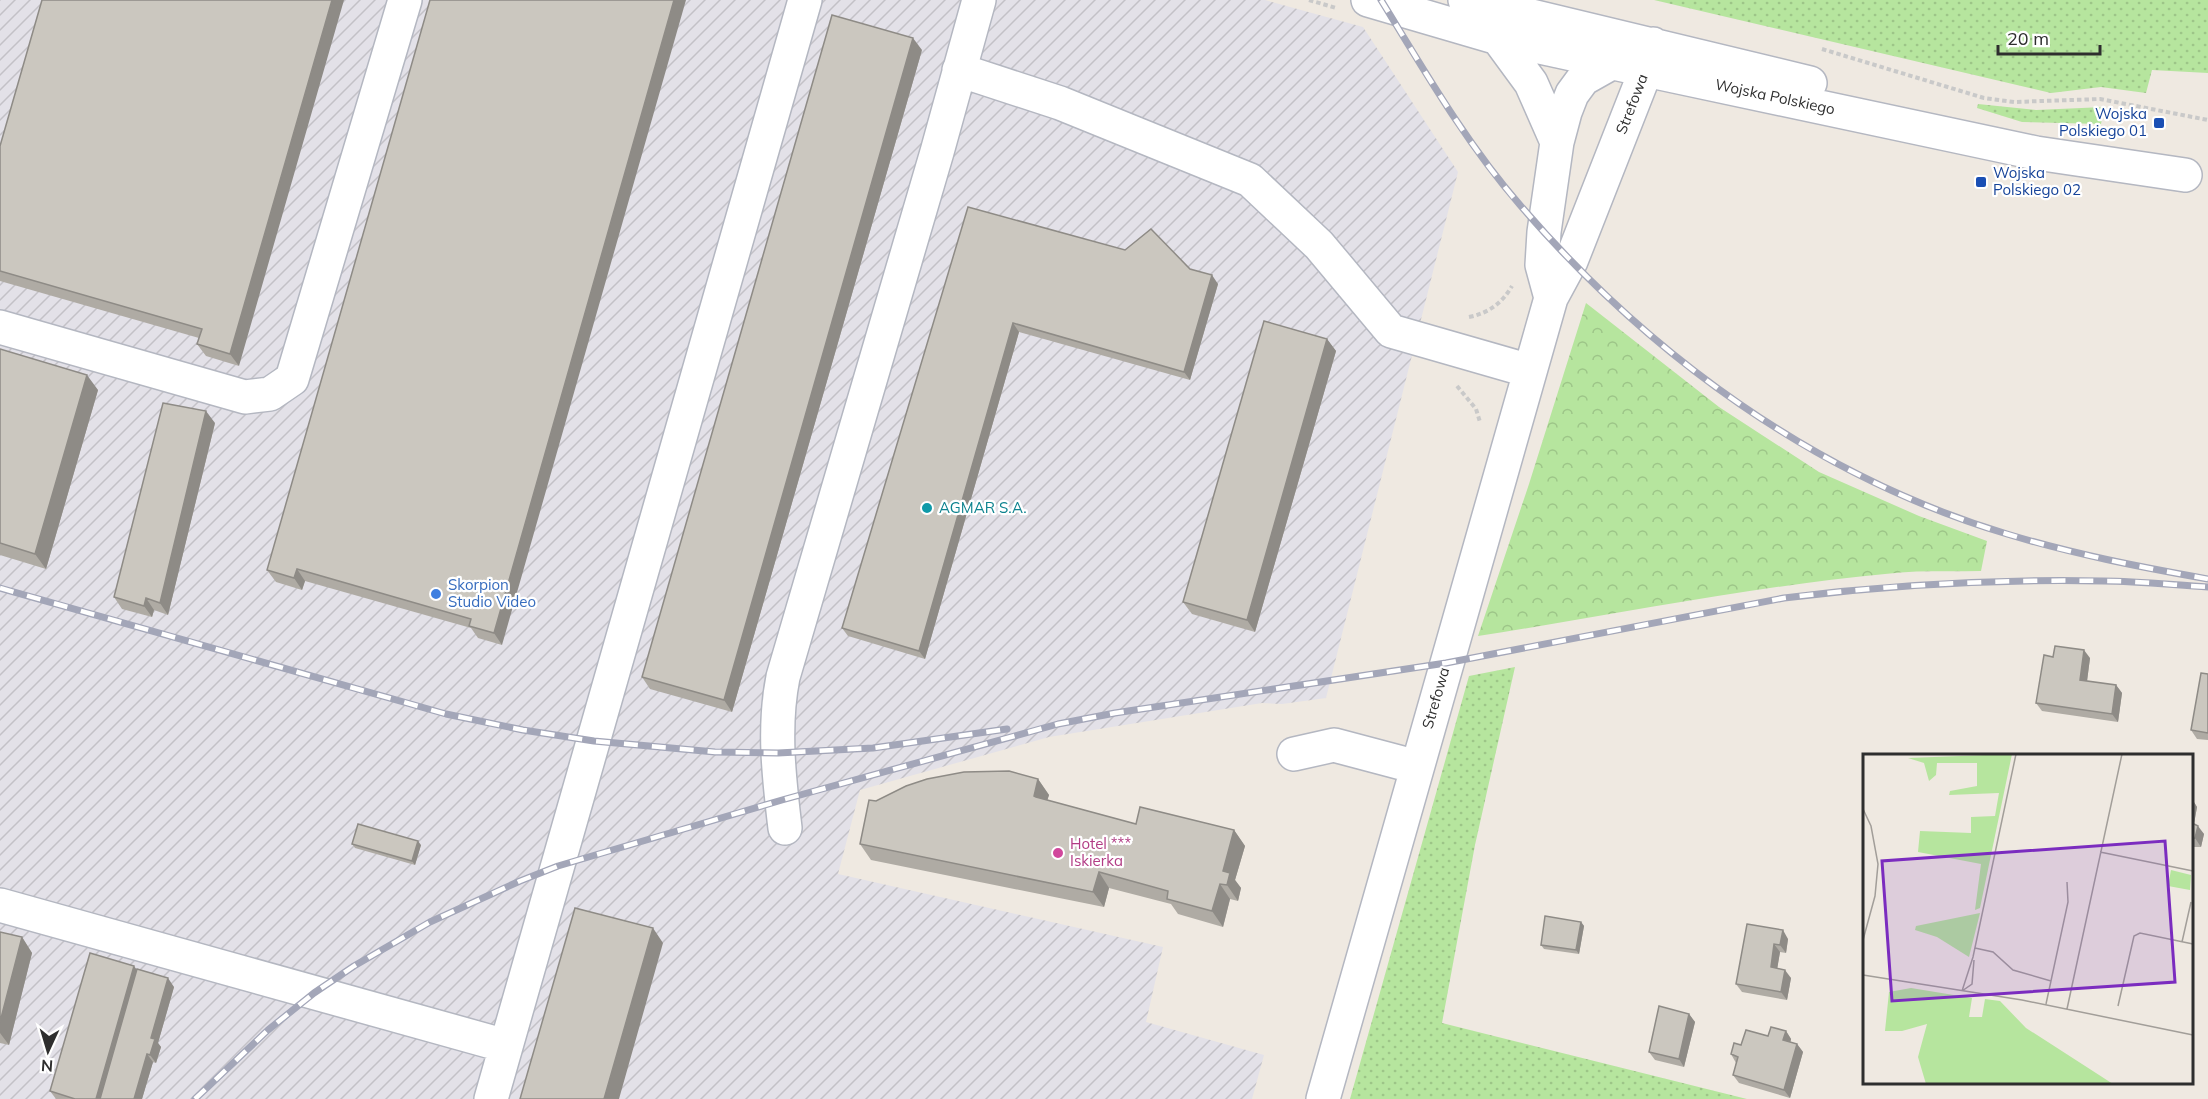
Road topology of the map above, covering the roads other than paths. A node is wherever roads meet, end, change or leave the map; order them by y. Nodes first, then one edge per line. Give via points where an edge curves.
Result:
1 (405, 0) edge
2 (805, 0) edge
3 (979, 0) edge
4 (1368, 0) edge
5 (1464, 0) edge
6 (1498, 38) junction
7 (1649, 57) junction
8 (1611, 62) junction
9 (959, 70) junction
10 (1557, 142) junction
11 (2197, 177) edge
12 (1551, 298) junction
13 (0, 327) edge
14 (1530, 371) junction
15 (1294, 754) dead end
16 (1417, 767) junction
17 (785, 828) dead end
18 (0, 905) edge
19 (506, 1046) junction
20 (491, 1099) edge
21 (1323, 1099) edge

1 - 13 street via 292,379 270,394 245,397
2 - 19 street
3 - 9 street
4 - 6 street
5 - 7 street, Wojska Polskiego
6 - 8 street
6 - 10 street via 1531,83
7 - 8 street, Strefowa
7 - 11 street, Wojska Polskiego via 2036,153
7 - 12 street, Strefowa via 1571,261
8 - 10 street, Strefowa via 1583,79 1572,94
9 - 14 street via 1060,103 1250,180 1320,245 1391,331
9 - 17 street via 783,677 778,753
10 - 12 street, Strefowa via 1542,265
12 - 14 street, Strefowa
14 - 16 street, Strefowa
15 - 16 street via 1334,745
16 - 21 street, Strefowa
18 - 19 street
19 - 20 street

